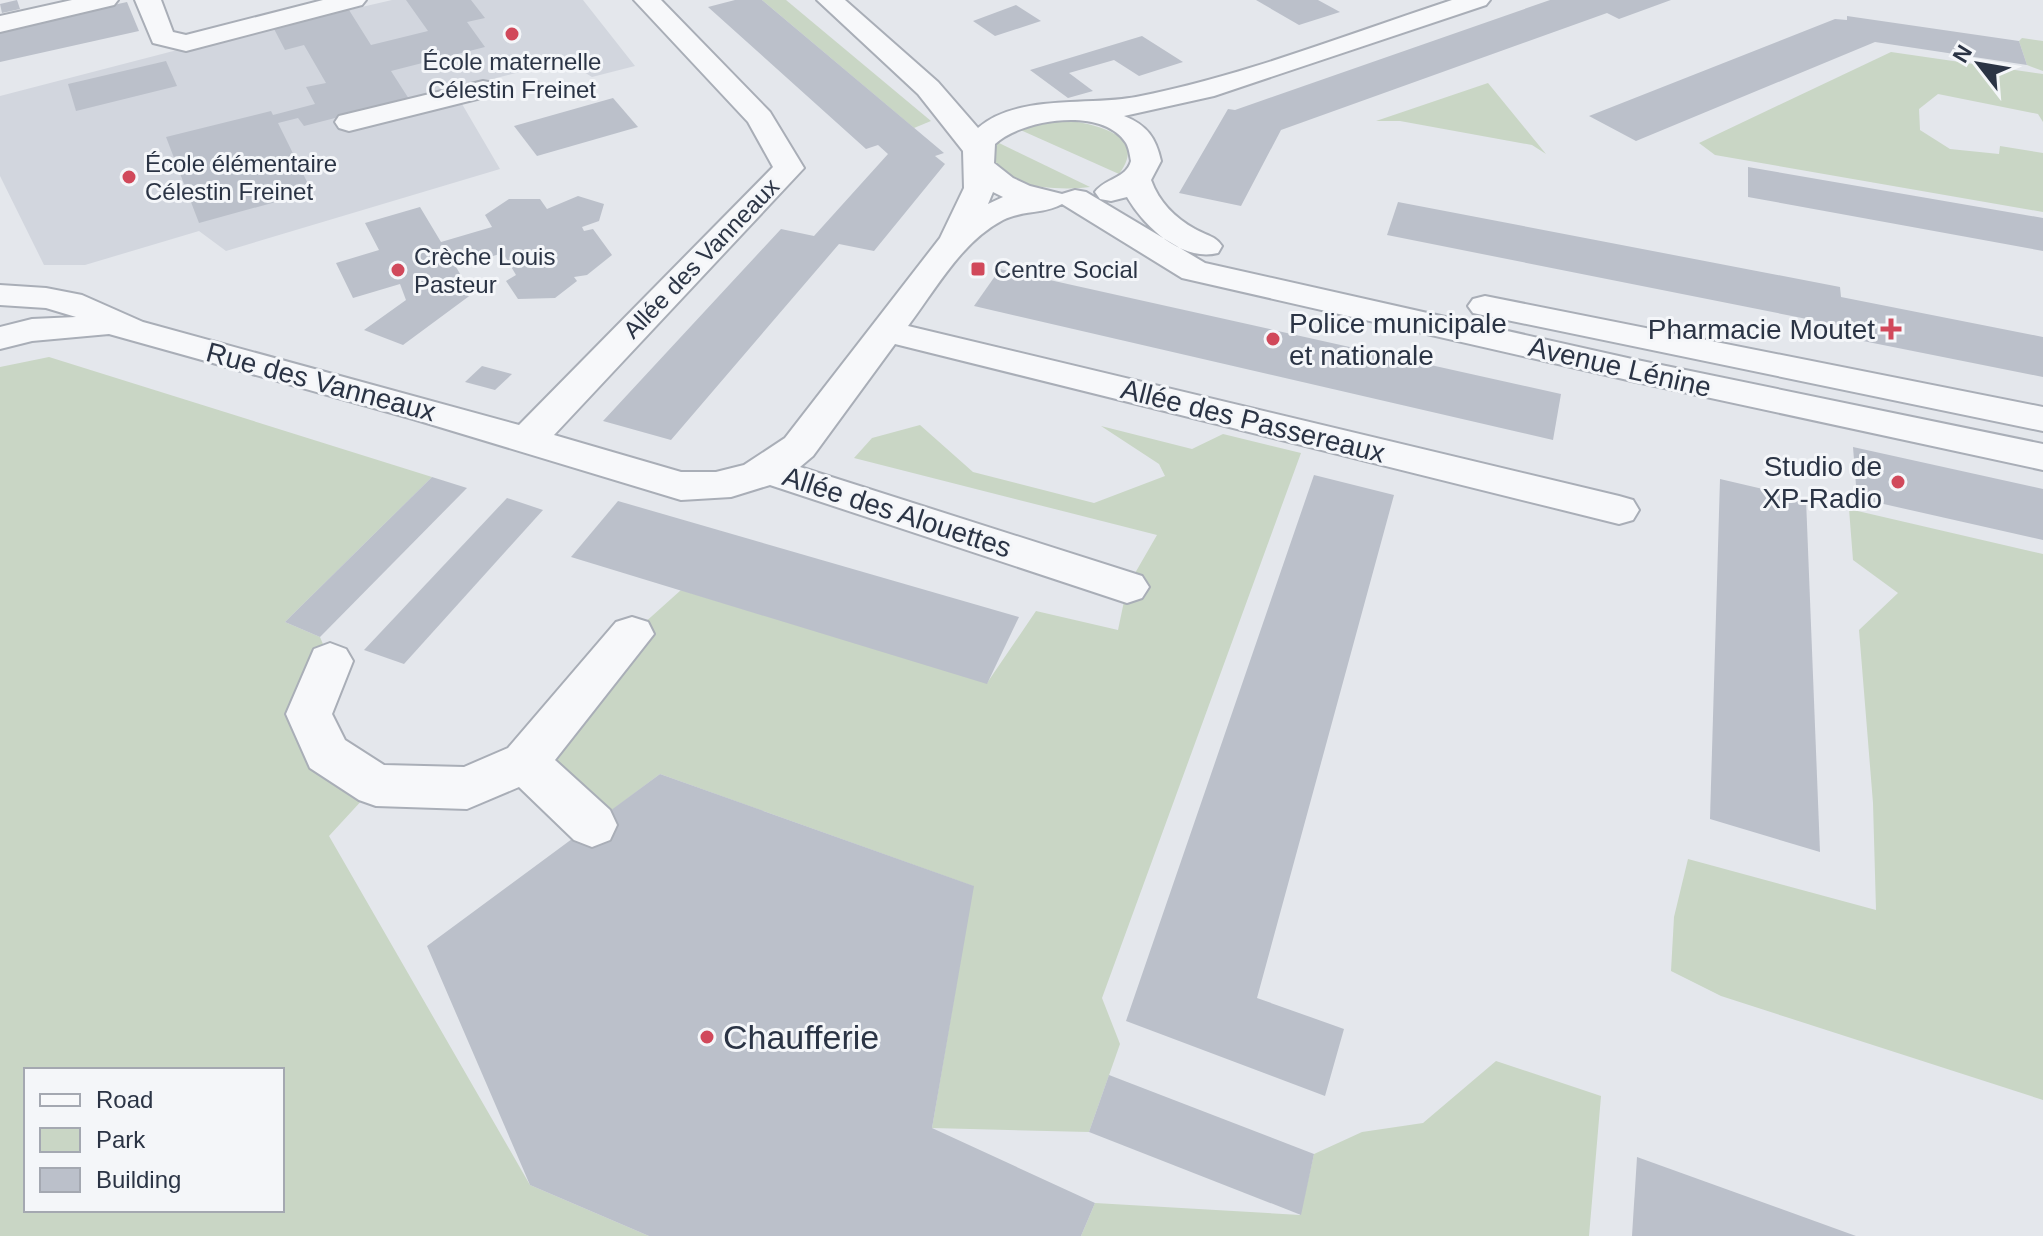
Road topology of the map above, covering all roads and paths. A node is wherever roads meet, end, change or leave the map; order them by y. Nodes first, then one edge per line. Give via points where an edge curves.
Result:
1 (105, 0) edge
2 (148, 0) edge
3 (353, 0) edge
4 (830, 0) edge
5 (1477, 0) edge
6 (661, 4) edge
7 (0, 24) edge
8 (928, 85) junction
9 (483, 89) dead end
10 (1204, 90) junction
11 (1071, 112) junction
12 (1039, 113) junction
13 (349, 122) dead end
14 (978, 158) junction
15 (1141, 164) junction
16 (1062, 199) junction
17 (953, 243) junction
18 (0, 295) edge
19 (113, 325) junction
20 (888, 332) junction
21 (0, 338) edge
22 (2043, 419) edge
23 (528, 439) junction
24 (2043, 457) edge
25 (770, 471) junction
26 (1619, 510) dead end
27 (1127, 587) dead end
28 (632, 634) dead end
29 (330, 661) dead end
30 (525, 762) junction
31 (592, 825) dead end

1 - 7 street
2 - 3 street via 162,37 186,43
4 - 8 street
5 - 10 street
6 - 23 street, Allée des Vanneaux via 760,118 789,168
8 - 12 street via 978,102
8 - 14 street via 959,119
9 - 13 street
10 - 11 street via 1134,106
10 - 15 street via 1159,117
11 - 12 street
11 - 15 street, Avenue Lénine via 1126,127 1140,138
12 - 14 street via 998,126 981,141
14 - 16 street via 988,176 1005,188
14 - 17 street via 980,186
15 - 16 street via 1099,196
15 - 22 street, Avenue Lénine via 1138,193 1178,234 1199,244
16 - 17 street via 1013,204
16 - 24 street, Avenue Lénine via 1109,216 1155,251 1194,271
17 - 20 street
18 - 19 street, Rue des Vanneaux via 89,309
19 - 21 street, Rue des Vanneaux via 32,330
19 - 23 street, Rue des Vanneaux
20 - 25 street via 799,447
20 - 26 street, Allée des Passereaux
23 - 25 street, Allée des Alouettes via 681,486 743,482
25 - 27 street, Allée des Alouettes
28 - 30 street
29 - 30 street via 309,714 327,754 376,785 467,788
30 - 31 street

